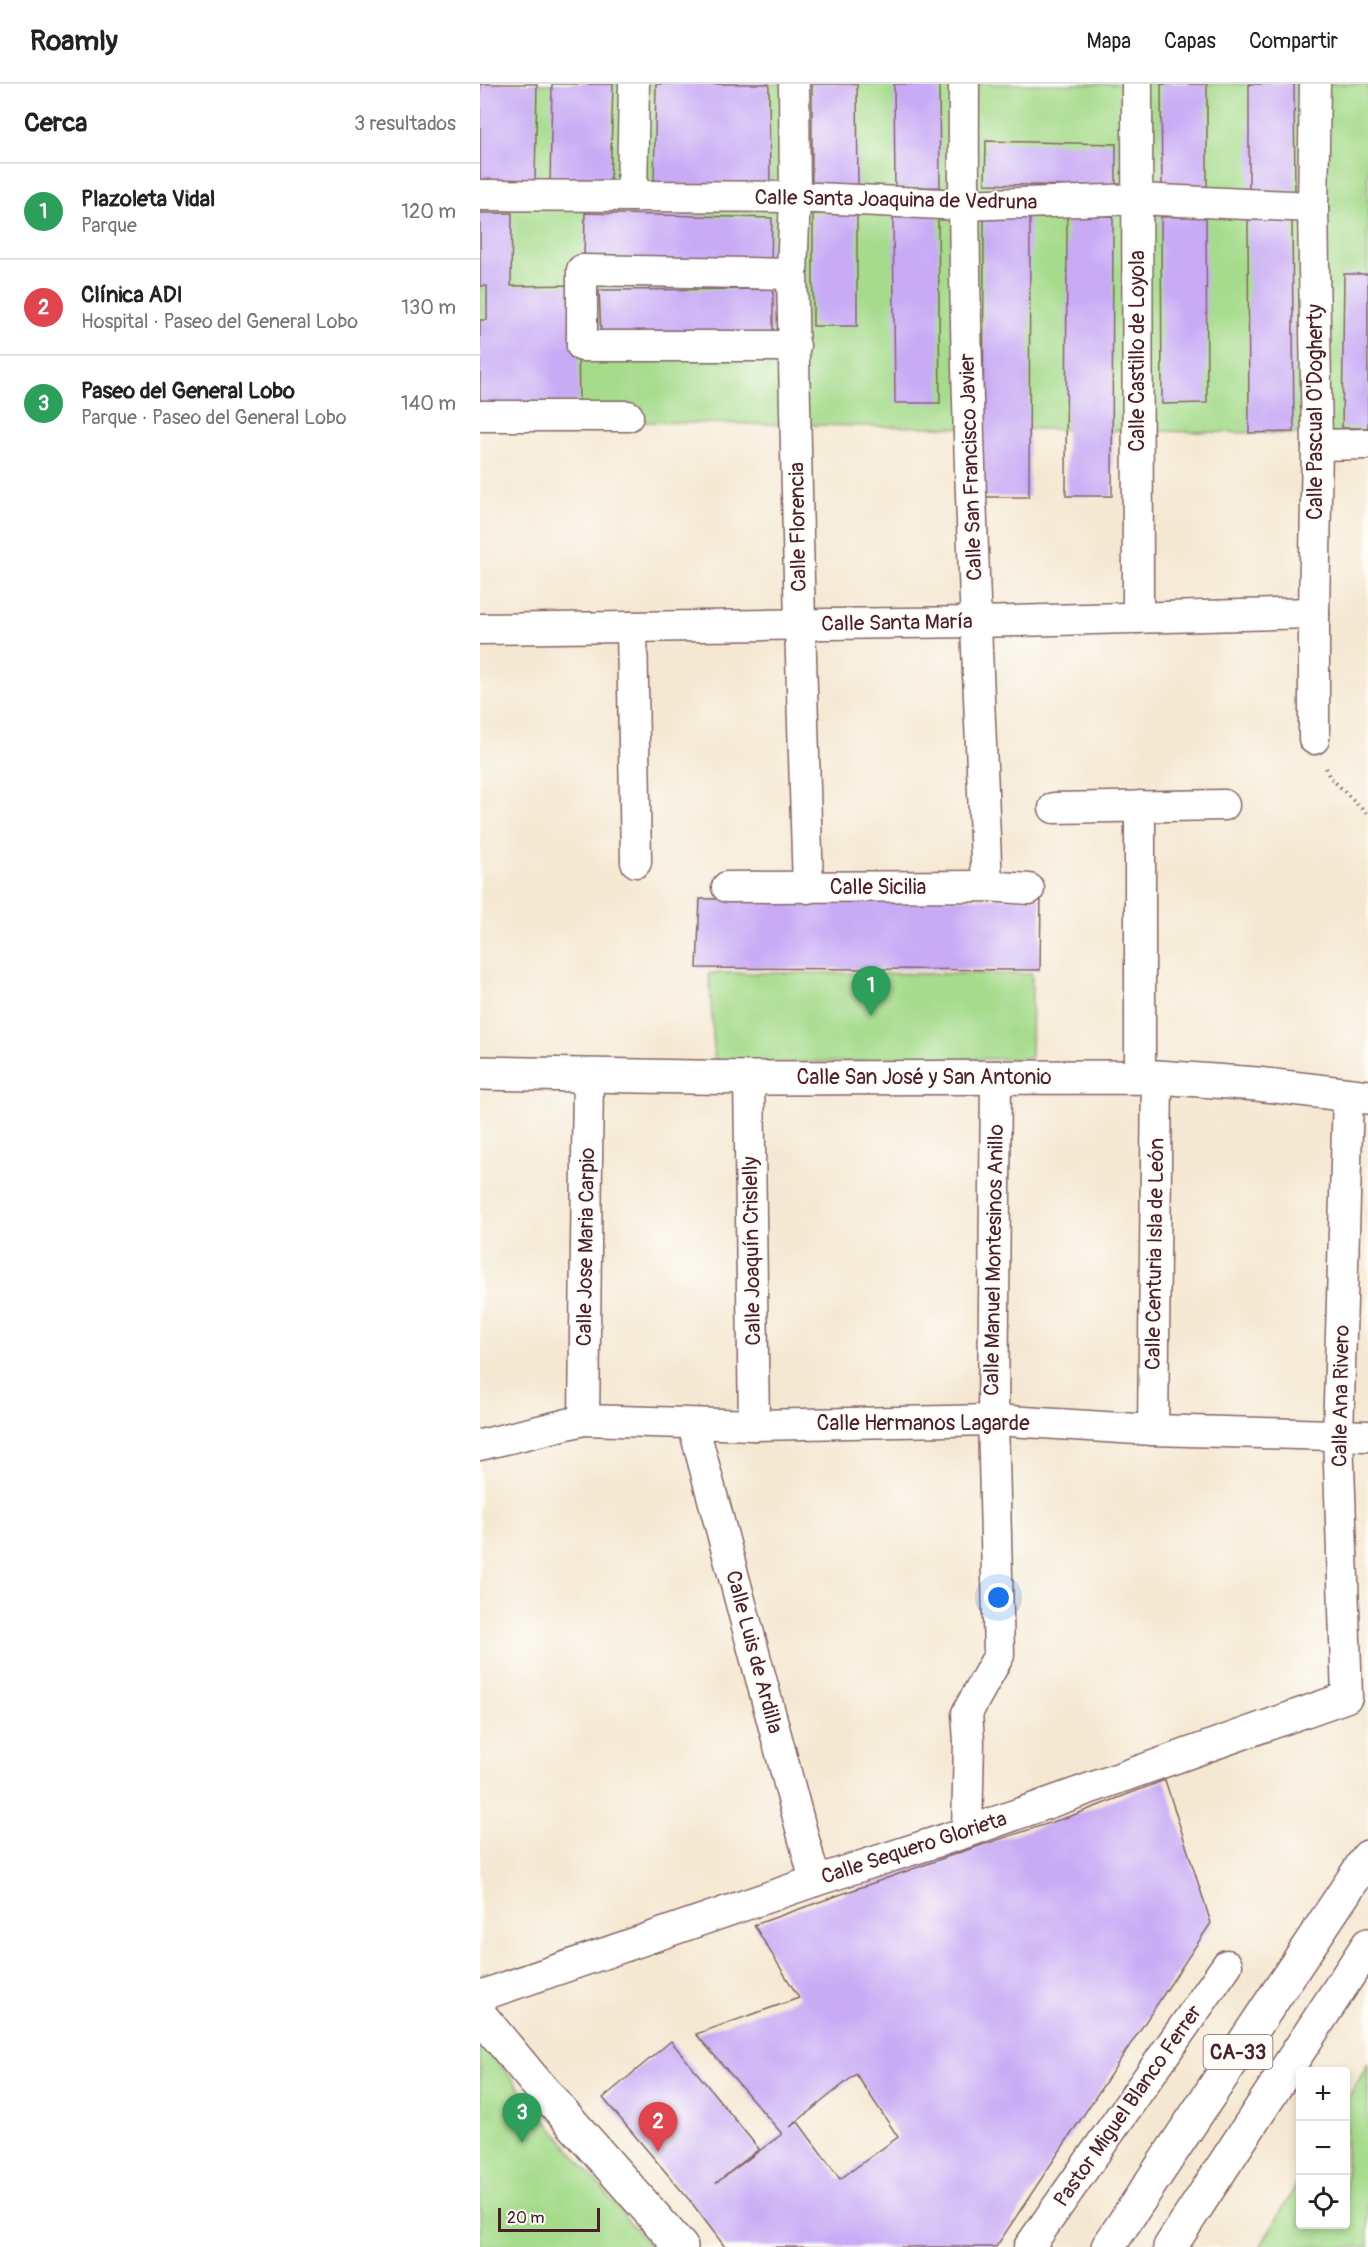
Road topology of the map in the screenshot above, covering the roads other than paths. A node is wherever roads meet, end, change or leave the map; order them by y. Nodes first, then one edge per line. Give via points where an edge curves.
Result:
1 (634, 84) edge
2 (794, 84) edge
3 (964, 84) edge
4 (1137, 84) edge
5 (1315, 84) edge
6 (480, 195) edge
7 (632, 196) junction
8 (795, 197) junction
9 (1137, 200) junction
10 (963, 205) junction
11 (1313, 207) junction
12 (792, 274) junction
13 (795, 346) junction
14 (480, 416) edge
15 (628, 416) dead end
16 (1368, 444) edge
17 (1317, 445) junction
18 (1314, 613) junction
19 (1138, 618) junction
20 (976, 622) junction
21 (800, 624) junction
22 (632, 627) junction
23 (480, 628) edge
24 (1314, 739) road end
25 (1224, 805) dead end
26 (1140, 806) junction
27 (1054, 808) dead end
28 (636, 862) dead end
29 (987, 886) junction
30 (727, 887) dead end
31 (808, 888) junction
32 (1029, 889) dead end
33 (480, 1073) edge
34 (588, 1075) junction
35 (996, 1076) junction
36 (1149, 1077) junction
37 (749, 1078) junction
38 (1358, 1096) edge
39 (584, 1420) junction
40 (993, 1420) junction
41 (693, 1424) junction
42 (754, 1425) junction
43 (1153, 1430) junction
44 (1338, 1436) junction
45 (1368, 1436) edge
46 (480, 1445) edge
47 (1347, 1697) joint
48 (967, 1832) junction
49 (1368, 1857) edge
50 (814, 1881) junction
51 (1368, 1945) edge
52 (1227, 1965) dead end
53 (480, 1996) edge
54 (480, 2015) edge
55 (681, 2247) edge
56 (1029, 2247) edge
57 (1108, 2247) edge
58 (1170, 2247) edge

1 - 7 street
2 - 8 street, Calle Florencia
3 - 10 street, Calle San Francisco Javier
4 - 9 street, Calle Castillo de Loyola
5 - 11 street, Calle Pascual O'Dogherty
6 - 7 street, Calle Santa Joaquina de Vedruna
7 - 8 street, Calle Santa Joaquina de Vedruna
8 - 10 street, Calle Santa Joaquina de Vedruna
8 - 12 street, Calle Florencia
9 - 10 street, Calle Santa Joaquina de Vedruna
9 - 11 street, Calle Santa Joaquina de Vedruna
9 - 19 street, Calle Castillo de Loyola
10 - 20 street, Calle San Francisco Javier
11 - 17 street, Calle Pascual O'Dogherty
12 - 13 street, Calle Florencia
12 - 13 street via 582,270 582,346
13 - 21 street, Calle Florencia
14 - 15 street
16 - 17 street
17 - 18 street, Calle Pascual O'Dogherty
18 - 19 street, Calle Santa María
18 - 24 street, Calle Pascual O'Dogherty
19 - 20 street, Calle Santa María
20 - 21 street, Calle Santa María
20 - 29 street, Calle San Francisco Javier
21 - 22 street, Calle Santa María
21 - 31 street, Calle Florencia
22 - 23 street, Calle Santa María
22 - 28 street
25 - 26 street
26 - 27 street
26 - 36 street, Calle Centuria Isla de León
29 - 31 street, Calle Sicilia
29 - 32 street, Calle Sicilia
30 - 31 street, Calle Sicilia
33 - 34 main road, Calle San José y San Antonio
34 - 37 main road, Calle San José y San Antonio
34 - 39 street, Calle Jose Maria Carpio
35 - 36 main road, Calle San José y San Antonio
35 - 37 main road, Calle San José y San Antonio
35 - 40 street, Calle Manuel Montesinos Anillo
36 - 38 main road, Calle San José y San Antonio
36 - 43 street, Calle Centuria Isla de León
37 - 42 street, Calle Joaquín Crislelly
38 - 44 street, Calle Ana Rivero
39 - 41 street, Calle Hermanos Lagarde
39 - 46 street, Calle Hermanos Lagarde
40 - 42 street, Calle Hermanos Lagarde
40 - 43 street, Calle Hermanos Lagarde
40 - 48 street, Calle Manuel Montesinos Anillo via 999,1655 967,1713
41 - 42 street, Calle Hermanos Lagarde
41 - 50 street, Calle Luis de Ardilla
43 - 44 street, Calle Hermanos Lagarde
44 - 45 street, Calle Hermanos Lagarde
44 - 47 street, Calle Ana Rivero
47 - 48 street, Calle Sequero Glorieta
48 - 50 street, Calle Sequero Glorieta
49 - 57 main road, CA-33
50 - 53 street, Calle Sequero Glorieta
51 - 58 main road, CA-33
52 - 56 street, Pastor Miguel Blanco Ferrer
54 - 55 main road

